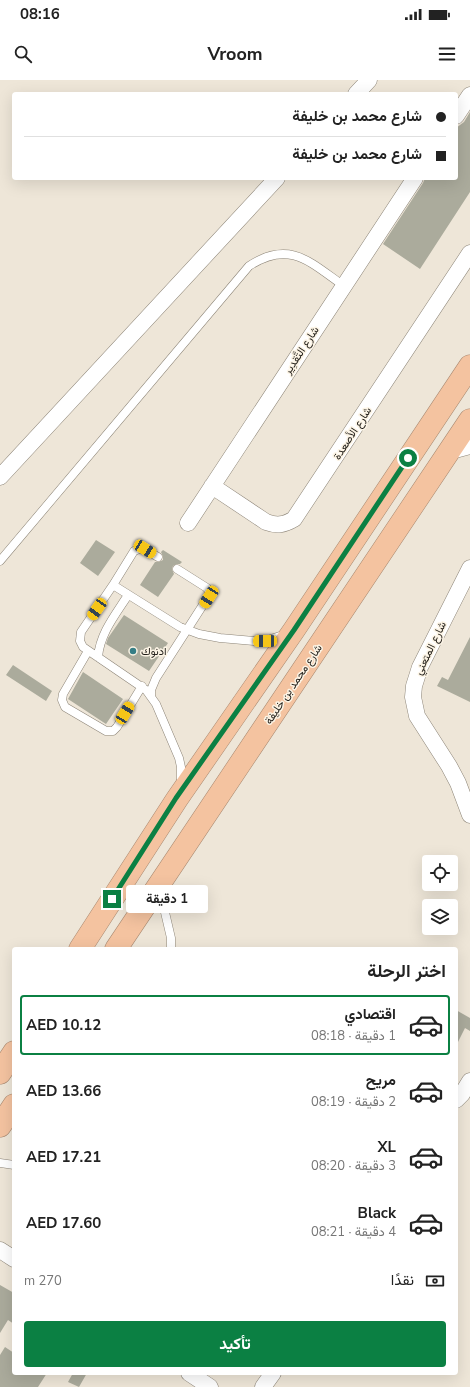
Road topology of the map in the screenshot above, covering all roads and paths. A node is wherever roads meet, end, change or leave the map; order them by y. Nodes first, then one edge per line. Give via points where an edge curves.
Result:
1 (369, 80) edge
2 (358, 92) edge
3 (470, 95) edge
4 (458, 113) edge
5 (275, 180) edge
6 (414, 180) edge
7 (470, 253) edge
8 (465, 270) edge
9 (344, 286) junction
10 (470, 366) edge
11 (470, 420) edge
12 (470, 446) edge
13 (448, 454) junction
14 (0, 477) edge
15 (212, 486) junction
16 (188, 523) dead end
17 (158, 557) dead end
18 (0, 562) edge
19 (470, 568) edge
20 (177, 569) dead end
21 (113, 585) junction
22 (128, 595) junction
23 (188, 630) junction
24 (294, 630) junction
25 (88, 651) junction
26 (98, 657) junction
27 (142, 686) junction
28 (151, 696) junction
29 (176, 798) junction
30 (470, 815) edge
31 (158, 885) junction
32 (81, 947) edge
33 (117, 947) edge
34 (171, 947) edge
35 (12, 1055) edge
36 (0, 1073) edge
37 (470, 1081) edge
38 (458, 1098) edge
39 (12, 1108) edge
40 (0, 1126) edge
41 (0, 1163) edge
42 (12, 1165) edge
43 (0, 1250) edge
44 (12, 1258) edge
45 (192, 1375) edge
46 (271, 1375) edge
47 (210, 1387) edge
48 (263, 1387) edge

1 - 2 street
3 - 4 street
5 - 14 street
6 - 9 street, شارع التَّقدِير
7 - 8 street, شارع الأصعدة
8 - 15 street, شارع الأصعدة via 294,519 280,525 266,522
9 - 15 street, شارع التَّقدِير
9 - 18 lane via 308,260 298,256 267,256 249,266
10 - 24 highway
11 - 13 highway, شارع محمد بن خليفة
12 - 13 street
13 - 31 highway, شارع محمد بن خليفة
15 - 16 street, شارع التَّقدِير
17 - 21 lane via 142,548 136,549
19 - 30 street, شارع المتعني via 418,672 413,697 417,716 449,766
20 - 23 lane via 204,585 209,591 209,597
21 - 22 lane
21 - 25 lane via 80,632 81,645
22 - 23 lane
22 - 26 lane via 100,641
23 - 24 lane via 210,636 265,641
23 - 28 lane via 156,678
24 - 29 highway
25 - 26 lane
25 - 27 lane via 63,694 62,700 66,707 106,731 112,731
26 - 27 lane
27 - 28 lane
28 - 29 lane via 179,758 181,784
29 - 32 highway
31 - 33 highway, شارع محمد بن خليفة
31 - 34 lane
35 - 36 highway
37 - 38 street
39 - 40 highway
41 - 42 lane
43 - 44 street
45 - 47 street
46 - 48 street

